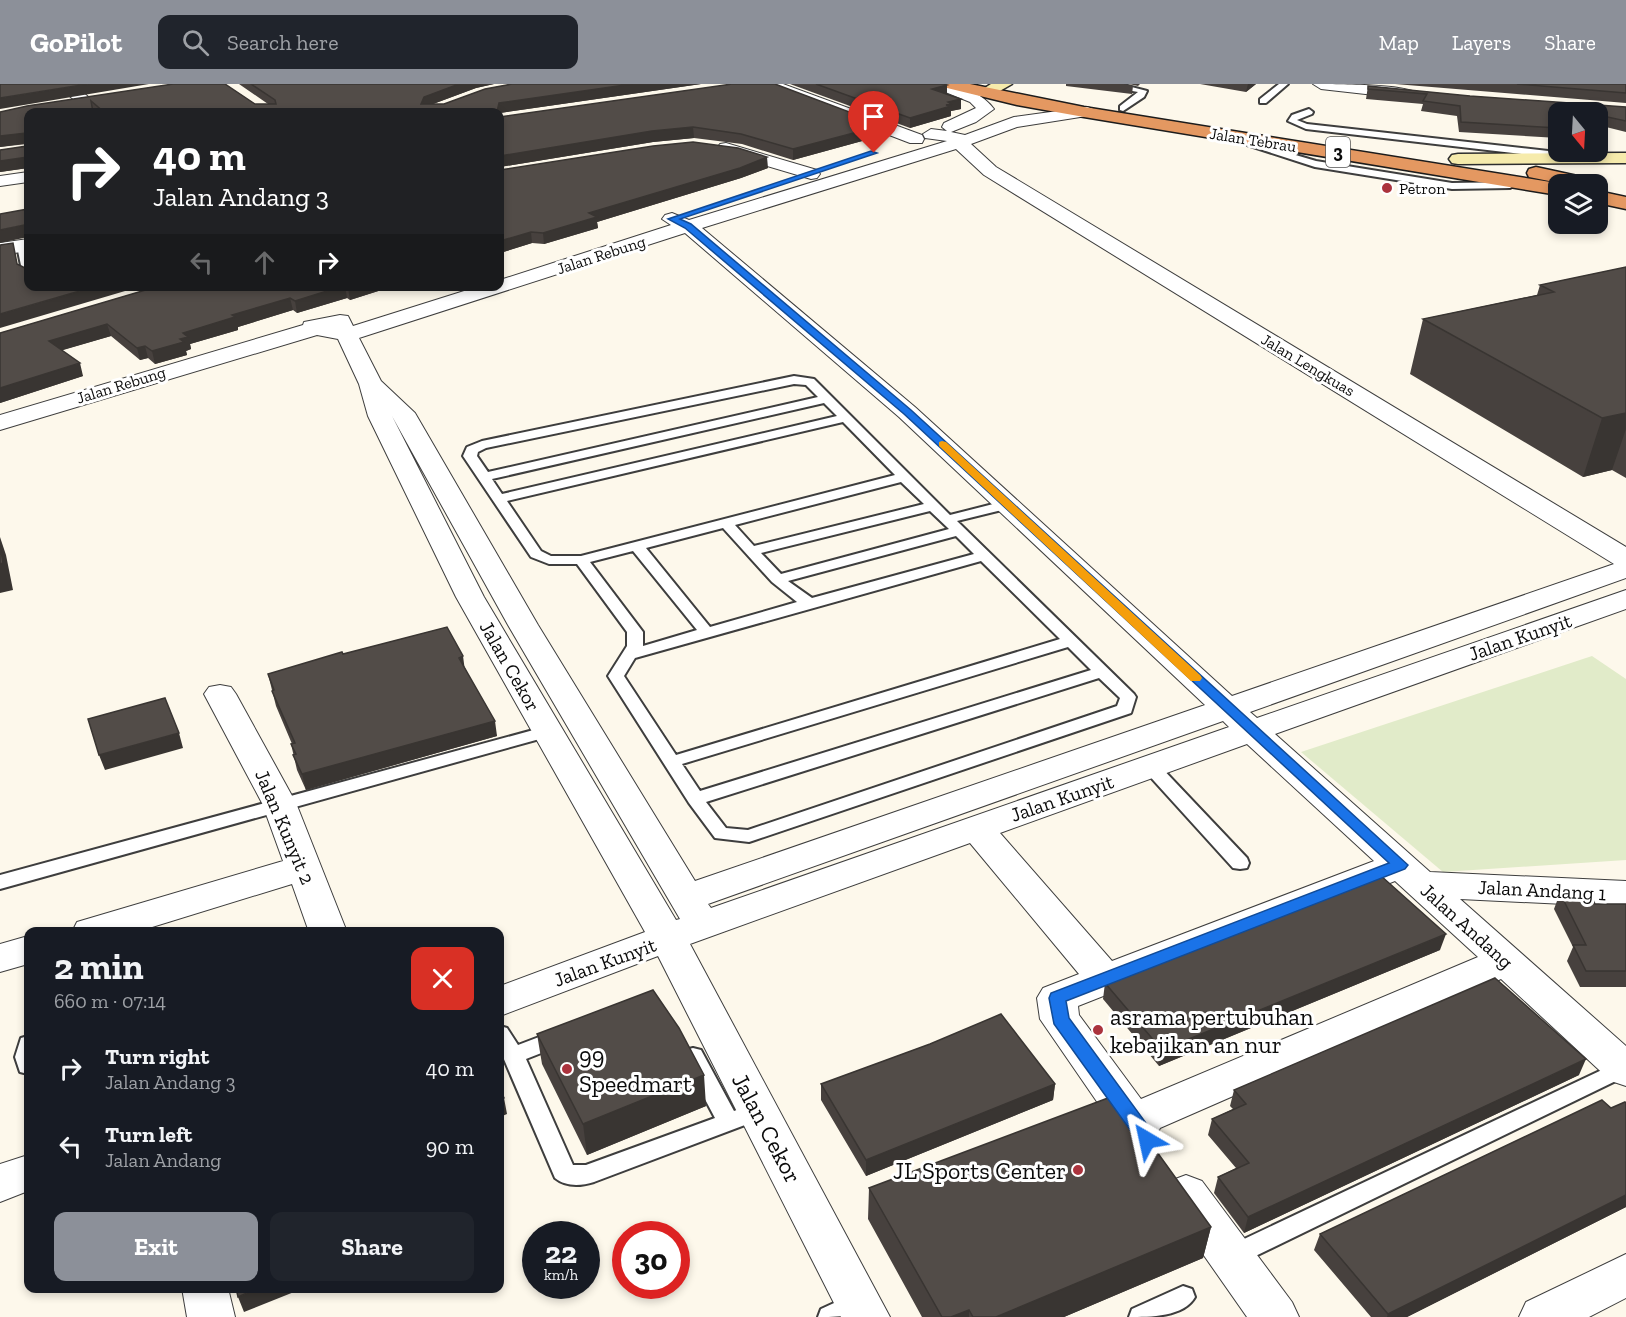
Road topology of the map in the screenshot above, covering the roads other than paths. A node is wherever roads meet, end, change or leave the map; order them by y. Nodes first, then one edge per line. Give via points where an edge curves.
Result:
1 (63, 84) edge
2 (769, 84) edge
3 (938, 84) edge
4 (949, 84) edge
5 (1284, 84) edge
6 (1321, 84) edge
7 (988, 86) edge
8 (1113, 86) dead end
9 (1025, 88) edge
10 (1425, 95) edge
11 (108, 98) edge
12 (1263, 101) dead end
13 (85, 102) junction
14 (64, 105) edge
15 (93, 108) edge
16 (1123, 108) junction
17 (1087, 112) junction
18 (1309, 112) dead end
19 (1190, 124) junction
20 (921, 143) junction
21 (959, 143) junction
22 (705, 146) edge
23 (1519, 155) junction
24 (1548, 156) edge
25 (1608, 158) edge
26 (1626, 158) edge
27 (1458, 159) junction
28 (1556, 162) edge
29 (990, 171) junction
30 (811, 174) junction
31 (1553, 174) edge
32 (24, 178) edge
33 (0, 181) edge
34 (1548, 182) edge
35 (1548, 184) edge
36 (1608, 188) edge
37 (1626, 192) edge
38 (1608, 199) edge
39 (1626, 203) edge
40 (680, 223) junction
41 (24, 245) edge
42 (0, 249) edge
43 (504, 272) edge
44 (504, 284) edge
45 (442, 291) edge
46 (483, 291) edge
47 (344, 328) junction
48 (371, 384) junction
49 (827, 399) junction
50 (845, 418) junction
51 (0, 423) edge
52 (484, 477) junction
53 (904, 477) junction
54 (499, 499) junction
55 (1009, 504) junction
56 (933, 506) junction
57 (726, 523) junction
58 (952, 525) junction
59 (636, 546) junction
60 (752, 552) junction
61 (984, 556) junction
62 (1626, 559) edge
63 (581, 560) junction
64 (1626, 569) edge
65 (778, 579) junction
66 (1626, 599) edge
67 (810, 603) junction
68 (707, 633) junction
69 (1070, 641) junction
70 (628, 655) junction
71 (1102, 672) junction
72 (220, 694) dead end
73 (1240, 720) junction
74 (548, 730) junction
75 (671, 762) junction
76 (1151, 767) junction
77 (695, 799) junction
78 (279, 803) junction
79 (976, 828) junction
80 (660, 855) junction
81 (1240, 863) dead end
82 (303, 868) junction
83 (1410, 875) junction
84 (746, 877) junction
85 (0, 882) edge
86 (1626, 894) edge
87 (685, 921) junction
88 (107, 927) edge
89 (326, 927) edge
90 (24, 951) edge
91 (0, 958) edge
92 (1506, 961) junction
93 (1104, 978) junction
94 (504, 998) edge
95 (579, 1029) edge
96 (682, 1036) edge
97 (504, 1040) edge
98 (514, 1055) junction
99 (1625, 1069) edge
100 (744, 1117) junction
101 (1133, 1120) junction
102 (24, 1174) edge
103 (0, 1183) edge
104 (1231, 1256) junction
105 (1626, 1275) edge
106 (206, 1293) edge
107 (1183, 1297) dead end
108 (851, 1312) edge
109 (211, 1317) edge
110 (1141, 1317) edge
111 (1275, 1317) edge
112 (1543, 1317) edge

1 - 13 street
2 - 20 street
3 - 20 street, Jalan Rebung via 976,99 986,109
4 - 7 highway, Jalan Tebrau / 3
5 - 12 lane
6 - 10 street
7 - 9 highway, Jalan Tebrau / 3
7 - 17 highway, Jalan Tebrau / 3
8 - 16 lane via 1143,90
9 - 16 highway, Jalan Tebrau / 3
11 - 13 street
13 - 14 street
13 - 15 street
16 - 19 highway, Jalan Tebrau / 3
17 - 19 highway, Jalan Tebrau / 3
17 - 21 street, Jalan Rebung via 1024,119
18 - 23 lane via 1292,121
19 - 27 highway, Jalan Tebrau / 3
19 - 35 highway, Jalan Tebrau / 3 via 1230,137
20 - 21 street, Jalan Rebung
20 - 21 street via 955,136
20 - 29 street, Jalan Lengkuas
20 - 30 street, Jalan Rebung
20 - 40 street, Jalan Rebung
21 - 29 street, Jalan Lengkuas
22 - 30 street via 741,151
23 - 24 main road
23 - 27 main road
25 - 26 main road
27 - 34 highway, Jalan Tebrau / 3
28 - 31 main road via 1547,166
29 - 62 street, Jalan Lengkuas
30 - 40 street, Jalan Rebung
32 - 33 street
36 - 37 highway
38 - 39 highway
40 - 43 street, Jalan Rebung
40 - 44 street, Jalan Rebung
40 - 55 street, Jalan Andang via 899,405
41 - 42 street
45 - 47 street, Jalan Rebung
46 - 47 street, Jalan Rebung via 399,320
47 - 48 street, Jalan Cekor
47 - 51 street, Jalan Rebung via 312,327
48 - 74 street, Jalan Cekor via 380,416 470,597
48 - 80 street, Jalan Cekor via 403,413
49 - 50 lane
49 - 52 lane
49 - 52 lane via 810,382 794,380 482,445 472,450 470,456
50 - 53 lane
50 - 54 lane
52 - 54 lane
53 - 56 lane
53 - 57 lane
54 - 63 lane via 537,554 549,560
55 - 58 lane
55 - 73 street, Jalan Andang
56 - 58 lane
56 - 60 lane
57 - 59 lane
57 - 60 lane
58 - 61 lane
58 - 65 lane
59 - 63 lane
59 - 68 lane
60 - 65 lane
61 - 67 lane
61 - 69 lane
63 - 70 lane via 635,632 635,645
64 - 73 street, Jalan Kunyit
65 - 67 lane via 800,600
66 - 73 street, Jalan Kunyit
67 - 68 lane
68 - 70 lane
69 - 71 lane
69 - 75 lane
70 - 75 lane via 616,676
71 - 77 lane
71 - 77 lane via 1128,698 1125,709 749,836 722,834
72 - 78 street, Jalan Kunyit 2
73 - 76 street, Jalan Kunyit
73 - 83 street, Jalan Andang
73 - 84 street, Jalan Kunyit
74 - 78 lane
74 - 87 street, Jalan Cekor
75 - 77 lane
76 - 79 street, Jalan Kunyit
76 - 81 lane
78 - 82 street, Jalan Kunyit 2
78 - 85 lane
79 - 87 street, Jalan Kunyit
79 - 93 street
80 - 84 street via 693,872
80 - 87 street, Jalan Cekor
82 - 88 street
82 - 89 street, Jalan Kunyit 2
83 - 86 street, Jalan Andang 1
83 - 92 street, Jalan Andang
83 - 93 street
84 - 87 street, Jalan Kunyit
87 - 94 street, Jalan Kunyit
87 - 100 street, Jalan Cekor
90 - 91 street
92 - 99 street, Jalan Andang
92 - 101 street
93 - 101 street via 1057,998 1060,1019
95 - 98 lane
96 - 100 lane
97 - 98 lane
98 - 100 lane via 568,1175 586,1175
99 - 104 lane
100 - 108 street, Jalan Cekor
101 - 104 street
102 - 103 street
104 - 111 street
105 - 112 street
106 - 109 street
107 - 110 lane

